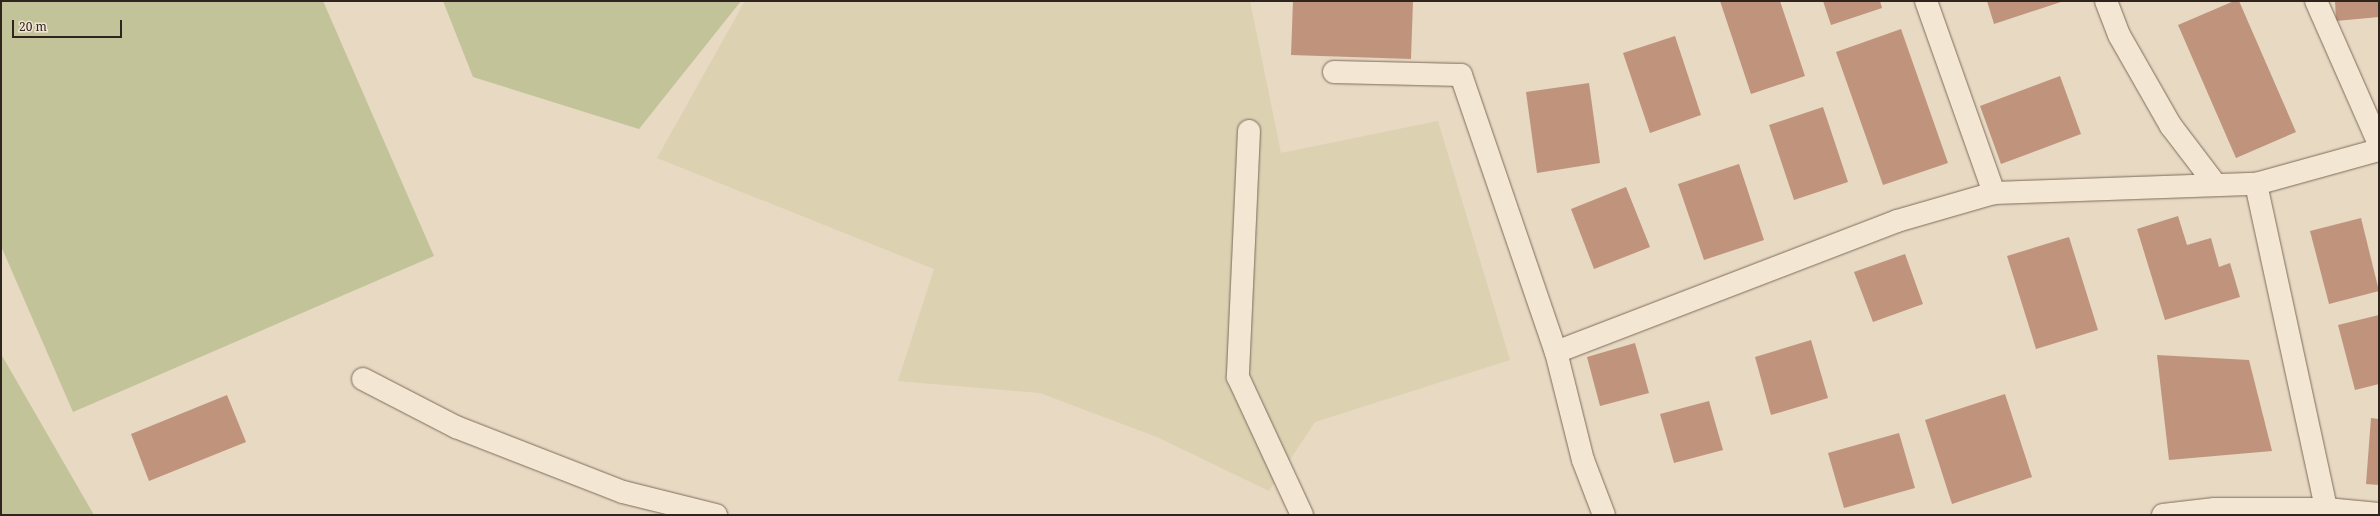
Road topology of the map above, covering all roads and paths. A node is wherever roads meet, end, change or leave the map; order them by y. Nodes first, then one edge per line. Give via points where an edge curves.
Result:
1 (1926, 1) edge
2 (2106, 1) edge
3 (2316, 1) edge
4 (1334, 72) dead end
5 (1249, 131) dead end
6 (2379, 144) edge
7 (2379, 150) edge
8 (2256, 184) junction
9 (2216, 185) junction
10 (1994, 193) junction
11 (1556, 352) junction
12 (363, 379) dead end
13 (2326, 509) junction
14 (2248, 512) edge
15 (2379, 514) edge
16 (716, 515) edge
17 (1302, 515) edge
18 (1604, 515) edge
19 (2164, 515) edge

1 - 10 street
2 - 9 street via 2119,35 2171,126
3 - 6 street
4 - 11 street via 1461,75
5 - 17 street via 1238,377
7 - 8 street
8 - 9 street
8 - 13 street
9 - 10 street
10 - 11 street via 1897,221
11 - 18 street via 1583,460
12 - 16 street via 456,427 616,489
13 - 14 street
13 - 15 street
14 - 19 street

